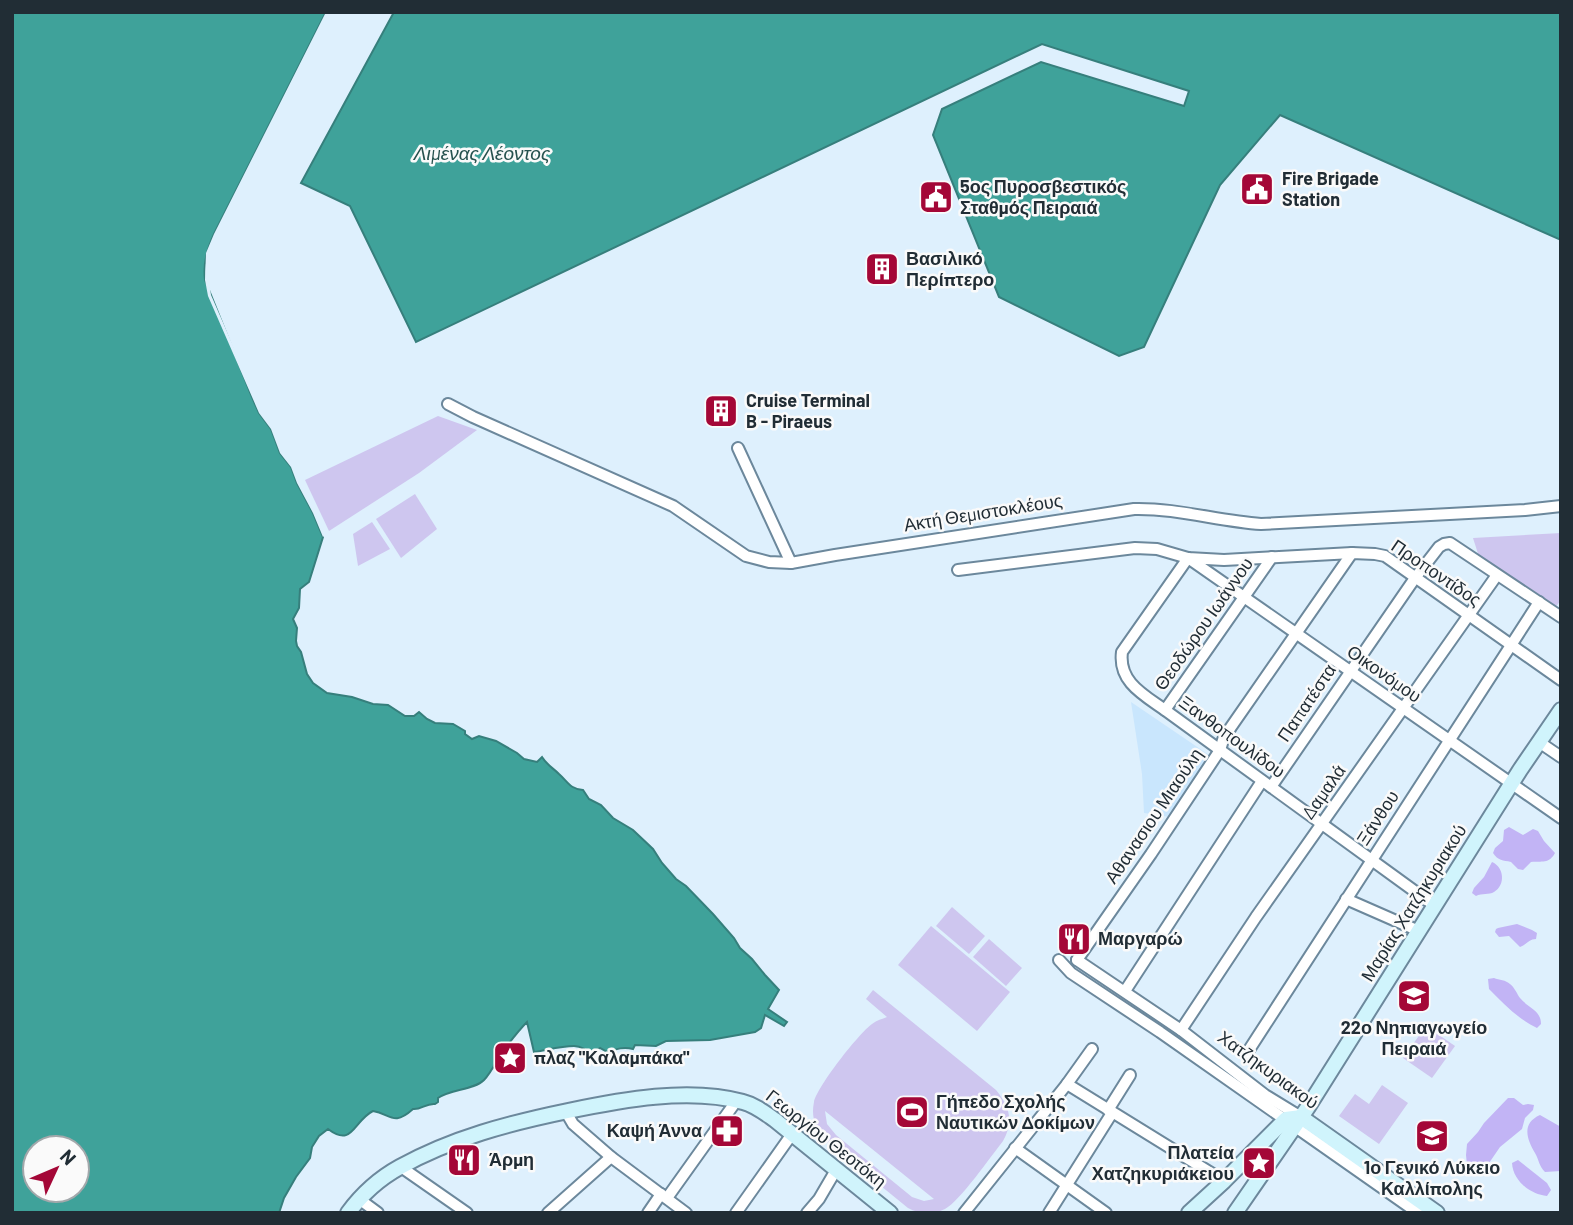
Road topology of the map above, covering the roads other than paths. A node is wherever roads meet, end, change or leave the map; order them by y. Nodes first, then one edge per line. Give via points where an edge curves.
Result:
1 (448, 404) dead end
2 (738, 448) dead end
3 (1561, 506) edge
4 (1352, 552) junction
5 (1272, 557) junction
6 (1188, 558) junction
7 (791, 563) junction
8 (958, 570) dead end
9 (1497, 575) junction
10 (1415, 578) junction
11 (1244, 597) junction
12 (1539, 602) junction
13 (1559, 612) edge
14 (1469, 616) junction
15 (1295, 633) junction
16 (1511, 645) junction
17 (1350, 671) junction
18 (1561, 680) edge
19 (1404, 709) junction
20 (1165, 710) junction
21 (1561, 710) edge
22 (1449, 741) junction
23 (1539, 742) junction
24 (1220, 750) junction
25 (1561, 757) edge
26 (1266, 784) junction
27 (1512, 784) junction
28 (1561, 818) edge
29 (1323, 824) junction
30 (1372, 859) junction
31 (1346, 900) junction
32 (1435, 906) junction
33 (1419, 931) junction
34 (1077, 960) junction
35 (1125, 991) junction
36 (1181, 1030) junction
37 (1092, 1049) dead end
38 (1247, 1053) dead end
39 (1129, 1075) dead end
40 (1067, 1084) junction
41 (737, 1100) junction
42 (1110, 1111) junction
43 (566, 1112) junction
44 (1294, 1121) junction
45 (792, 1133) junction
46 (1016, 1148) junction
47 (611, 1157) junction
48 (401, 1167) junction
49 (836, 1170) junction
50 (1224, 1181) junction
51 (1067, 1185) junction
52 (664, 1196) junction
53 (359, 1199) junction
54 (874, 1208) edge
55 (348, 1213) edge
56 (378, 1213) edge
57 (467, 1213) edge
58 (548, 1213) edge
59 (648, 1213) edge
60 (686, 1213) edge
61 (736, 1213) edge
62 (807, 1213) edge
63 (890, 1213) edge
64 (964, 1213) edge
65 (1049, 1213) edge
66 (1106, 1213) edge
67 (1189, 1213) edge
68 (1235, 1213) edge
69 (1418, 1213) edge
70 (1437, 1213) edge

1 - 7 street, Ακτή Θεμιστοκλέους via 673,506 747,556
2 - 7 street
3 - 7 street, Ακτή Θεμιστοκλέους via 1261,524 1134,509
4 - 5 street, Προποντίδος
4 - 10 street, Προποντίδος via 1385,556
4 - 15 street, Αθανασιου Μιαούλη
5 - 6 street, Προποντίδος
5 - 11 street, Θεοδώρου Ιωάννου
6 - 8 street via 1135,548
6 - 11 street, Οικονόμου
6 - 20 street, Ξανθοπουλίδου via 1122,652 1126,679
9 - 10 street, Παπατέστα via 1450,543 1439,547
9 - 12 street
9 - 14 street, Δαμαλά
10 - 14 street, Προποντίδος
10 - 17 street, Παπατέστα
11 - 15 street, Οικονόμου
11 - 20 street, Θεοδώρου Ιωάννου
12 - 13 street
12 - 16 street, Ξάνθου
14 - 16 street, Προποντίδος
14 - 19 street, Δαμαλά
15 - 17 street, Οικονόμου
15 - 24 street, Αθανασιου Μιαούλη
16 - 18 street, Προποντίδος
16 - 22 street, Ξάνθου
17 - 19 street, Οικονόμου
17 - 26 street, Παπατέστα
19 - 22 street, Οικονόμου
19 - 29 street, Δαμαλά
20 - 24 street, Ξανθοπουλίδου
21 - 23 main road, Μαρίας Χατζηκυριακού
22 - 27 street, Οικονόμου
22 - 30 street, Ξάνθου
23 - 25 street
23 - 27 main road, Μαρίας Χατζηκυριακού
24 - 26 street, Ξανθοπουλίδου
24 - 34 street, Αθανασιου Μιαούλη
26 - 29 street, Ξανθοπουλίδου
26 - 35 street, Παπατέστα
27 - 28 street, Οικονόμου
27 - 32 main road, Μαρίας Χατζηκυριακού
29 - 30 street, Ξανθοπουλίδου
29 - 36 street, Δαμαλά
30 - 31 street, Ξάνθου
30 - 32 street, Ξανθοπουλίδου
31 - 33 street
31 - 38 street, Ξάνθου
32 - 33 main road, Μαρίας Χατζηκυριακού
33 - 44 main road, Μαρίας Χατζηκυριακού
34 - 35 street, Χατζηκυριακού
34 - 44 street, Χατζηκυριακού via 1059,960 1071,974
35 - 36 street, Χατζηκυριακού
36 - 44 street, Χατζηκυριακού
37 - 40 street
39 - 42 street
40 - 42 street
40 - 46 street
41 - 43 main road via 645,1098
41 - 45 main road, Γεωργίου Θεοτόκη
41 - 52 street
42 - 50 street
42 - 51 street
43 - 47 street via 573,1124
43 - 48 main road via 489,1130
44 - 50 main road
44 - 68 main road, Μαρίας Χατζηκυριακού
44 - 69 street, Χατζηκυριακού
44 - 70 main road, Χατζηκυριακού
45 - 49 main road, Γεωργίου Θεοτόκη
45 - 61 street
46 - 51 street
46 - 64 street
47 - 52 street
47 - 58 street
48 - 53 main road
48 - 57 street
49 - 54 main road, Γεωργίου Θεοτόκη
49 - 62 street
50 - 67 main road
51 - 65 street
51 - 66 street
52 - 59 street
52 - 60 street
53 - 55 main road
53 - 56 street
54 - 63 main road, Γεωργίου Θεοτόκη

